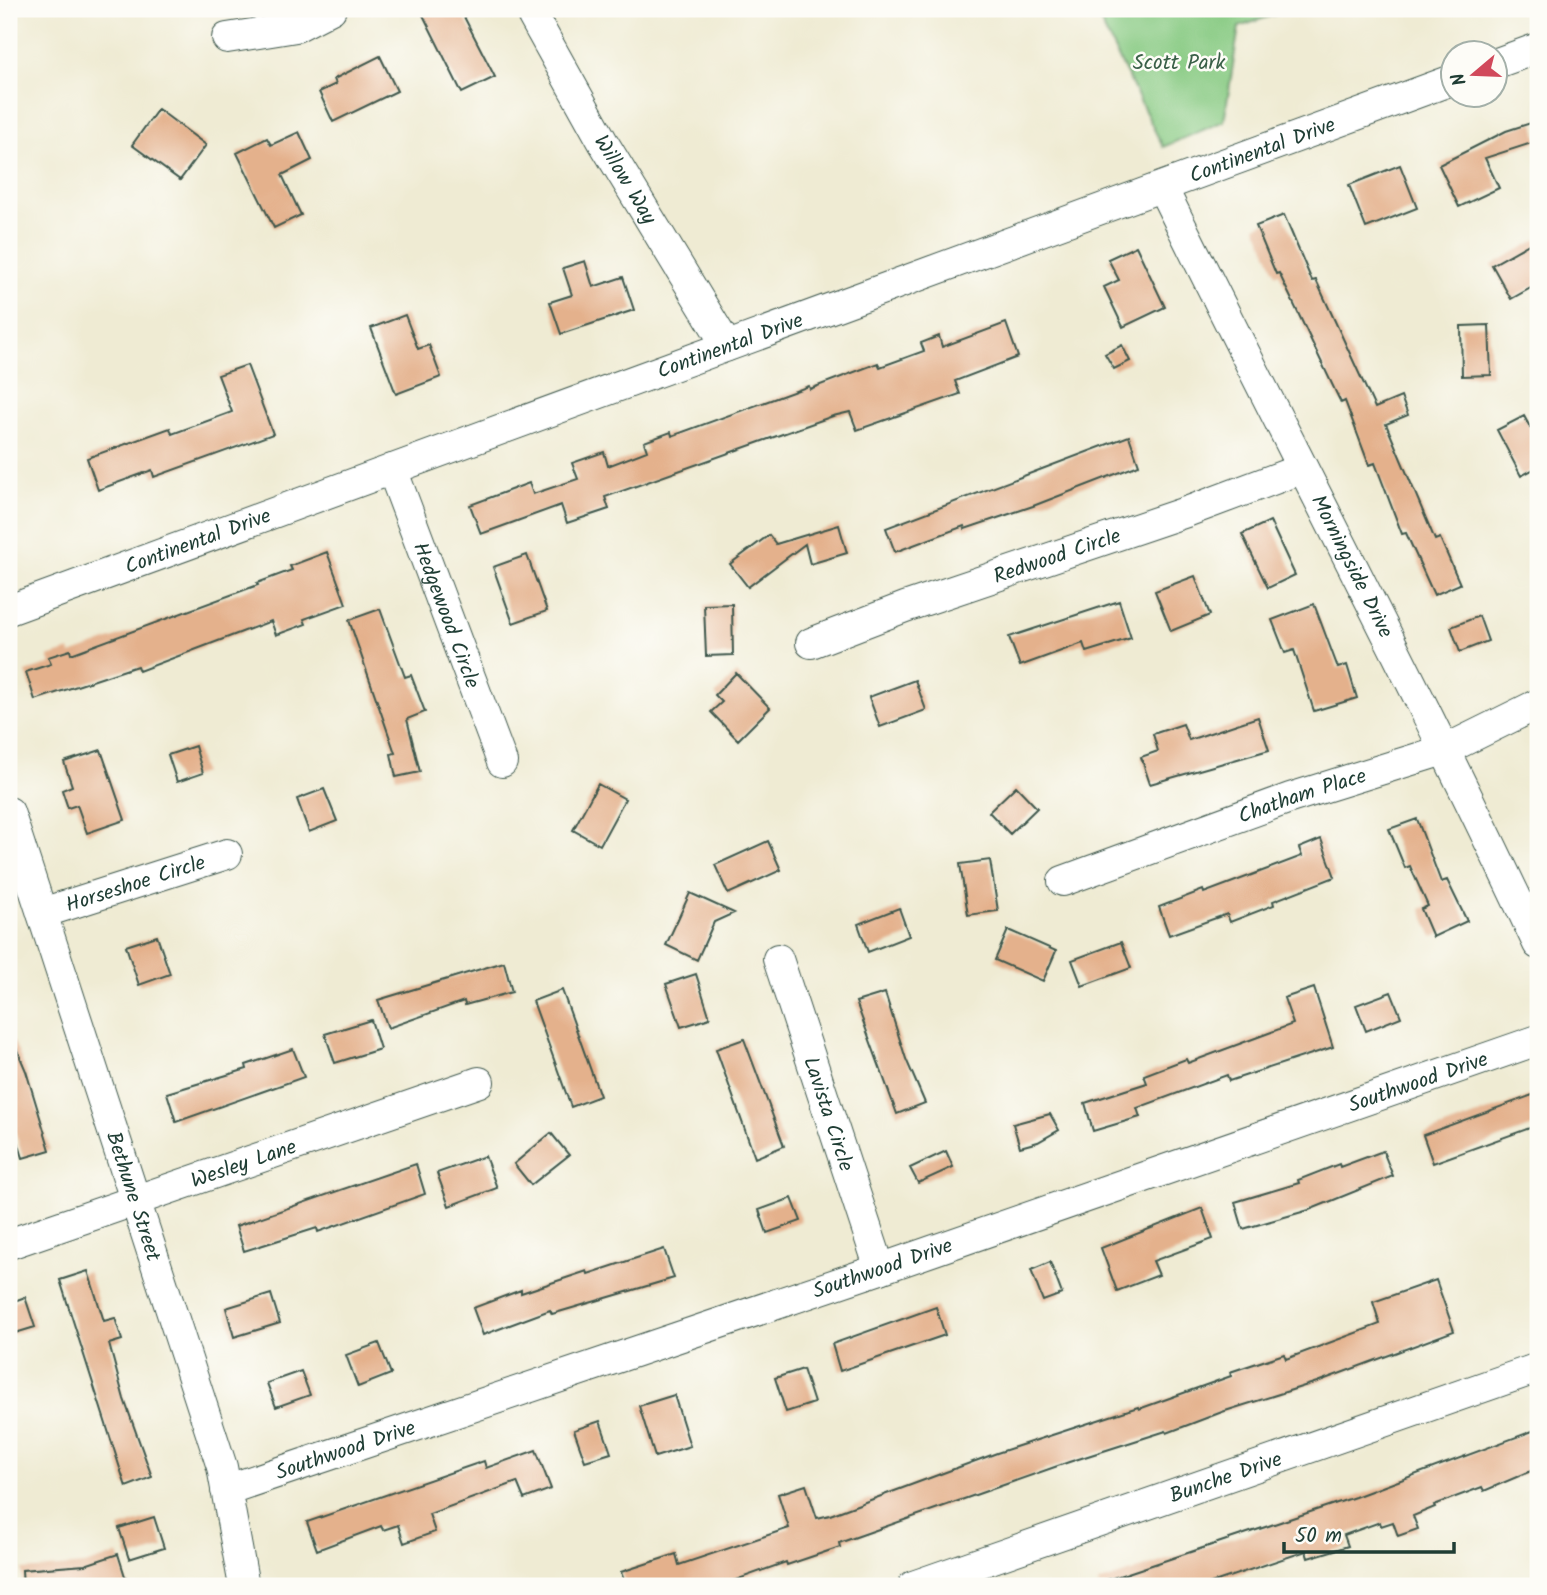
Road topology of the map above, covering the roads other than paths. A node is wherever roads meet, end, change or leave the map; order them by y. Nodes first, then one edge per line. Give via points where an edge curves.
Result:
1 (331, 9) edge
2 (529, 9) edge
3 (227, 38) dead end
4 (1538, 48) edge
5 (1508, 59) edge
6 (1438, 85) edge
7 (1163, 189) junction
8 (727, 346) junction
9 (392, 469) junction
10 (1301, 469) junction
11 (9, 610) edge
12 (811, 643) dead end
13 (1538, 704) edge
14 (1447, 749) junction
15 (502, 762) dead end
16 (9, 812) edge
17 (227, 854) dead end
18 (1063, 881) dead end
19 (42, 913) junction
20 (1538, 944) edge
21 (778, 959) dead end
22 (1538, 1040) edge
23 (479, 1082) dead end
24 (135, 1202) junction
25 (9, 1244) edge
26 (880, 1269) junction
27 (1538, 1368) edge
28 (226, 1490) junction
29 (244, 1586) edge
30 (913, 1586) edge

1 - 3 street via 296,27
2 - 8 street, Willow Way via 603,142
4 - 5 street
6 - 7 street, Continental Drive
7 - 8 street, Continental Drive
7 - 10 street, Morningside Drive
8 - 9 street, Continental Drive
9 - 11 street, Continental Drive
9 - 15 street, Hedgewood Circle
10 - 12 street, Redwood Circle
10 - 14 street, Morningside Drive
13 - 14 street, Chatham Place
14 - 18 street, Chatham Place via 1290,798
14 - 20 street, Morningside Drive
16 - 19 street, Bethune Street
17 - 19 street, Horseshoe Circle
19 - 24 street, Bethune Street
21 - 26 street, Lavista Circle
22 - 26 street, Southwood Drive
23 - 24 street, Wesley Lane
24 - 25 street, Wesley Lane
24 - 28 street, Bethune Street
26 - 28 street, Southwood Drive
27 - 30 street, Bunche Drive
28 - 29 street, Bethune Street

